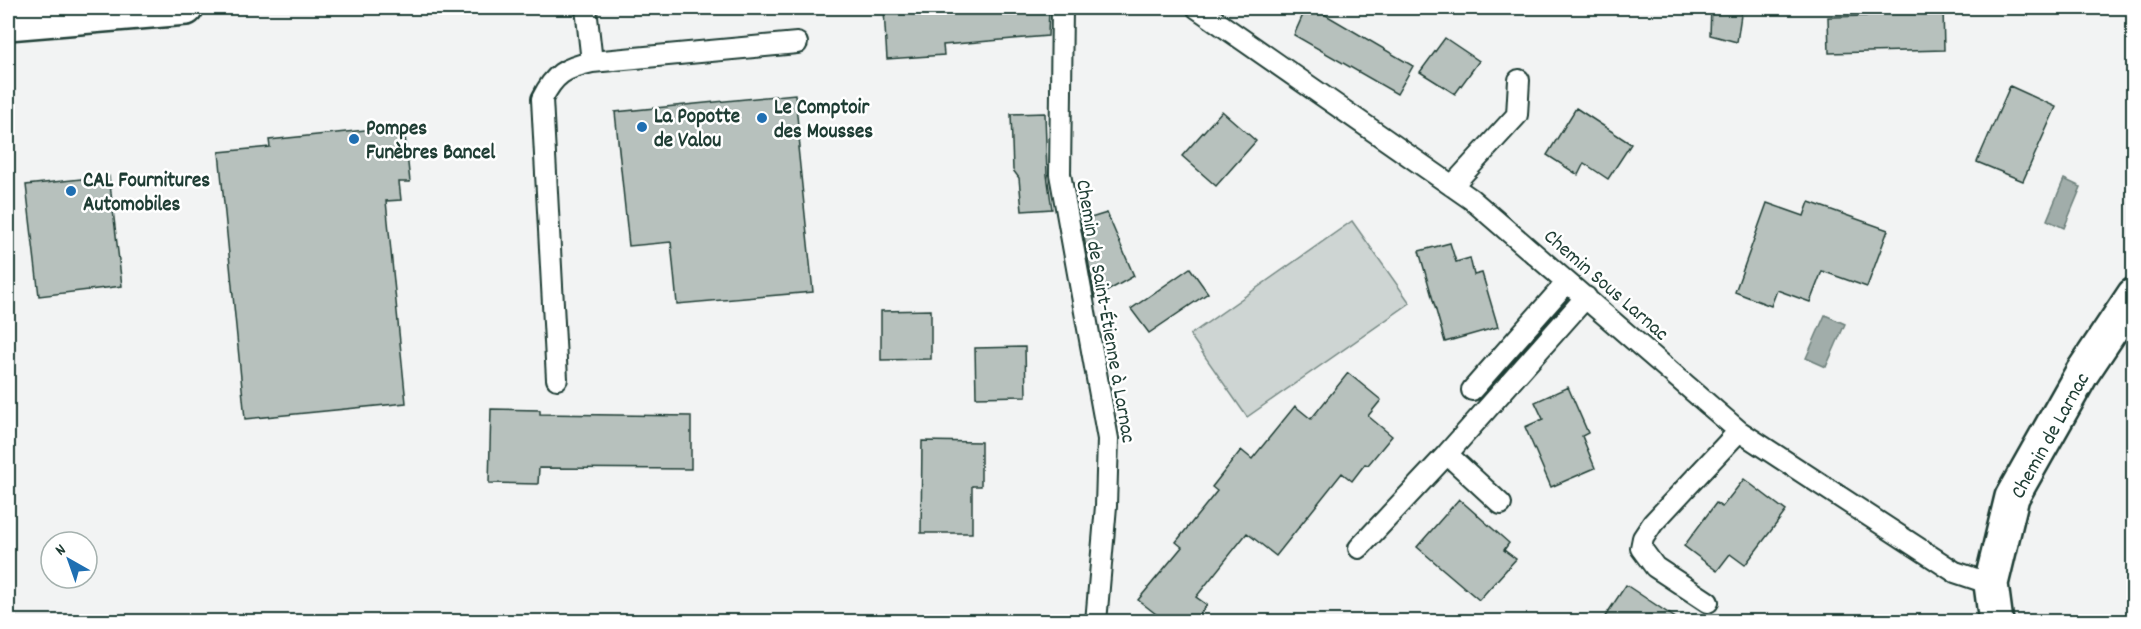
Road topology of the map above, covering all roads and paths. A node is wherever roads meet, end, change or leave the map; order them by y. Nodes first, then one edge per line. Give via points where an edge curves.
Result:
1 (186, 8) edge
2 (586, 8) edge
3 (1062, 8) edge
4 (1197, 8) edge
5 (8, 23) edge
6 (797, 43) dead end
7 (592, 62) junction
8 (1519, 80) dead end
9 (1452, 186) junction
10 (1567, 282) junction
11 (2133, 295) edge
12 (1586, 297) junction
13 (557, 378) dead end
14 (1472, 390) dead end
15 (1739, 431) junction
16 (1447, 454) junction
17 (1501, 504) dead end
18 (1359, 548) dead end
19 (1991, 584) junction
20 (1708, 602) dead end
21 (1096, 621) edge
22 (1996, 621) edge

1 - 5 street
2 - 7 lane
3 - 21 lane, Chemin de Saint-Étienne à Larnac via 1060,174 1108,439
4 - 9 lane, Chemin Sous Larnac
6 - 7 lane
7 - 13 lane via 570,67 550,83 542,99
8 - 9 lane via 1517,115
9 - 10 lane, Chemin Sous Larnac
10 - 12 lane, Chemin Sous Larnac
10 - 14 lane
11 - 19 street, Chemin de Larnac via 2082,373 2012,497
12 - 15 lane, Chemin Sous Larnac
12 - 16 lane
15 - 19 lane, Chemin Sous Larnac via 1955,572
15 - 20 lane via 1653,523 1641,548 1655,567
16 - 17 lane
16 - 18 lane
19 - 22 street, Chemin de Larnac

